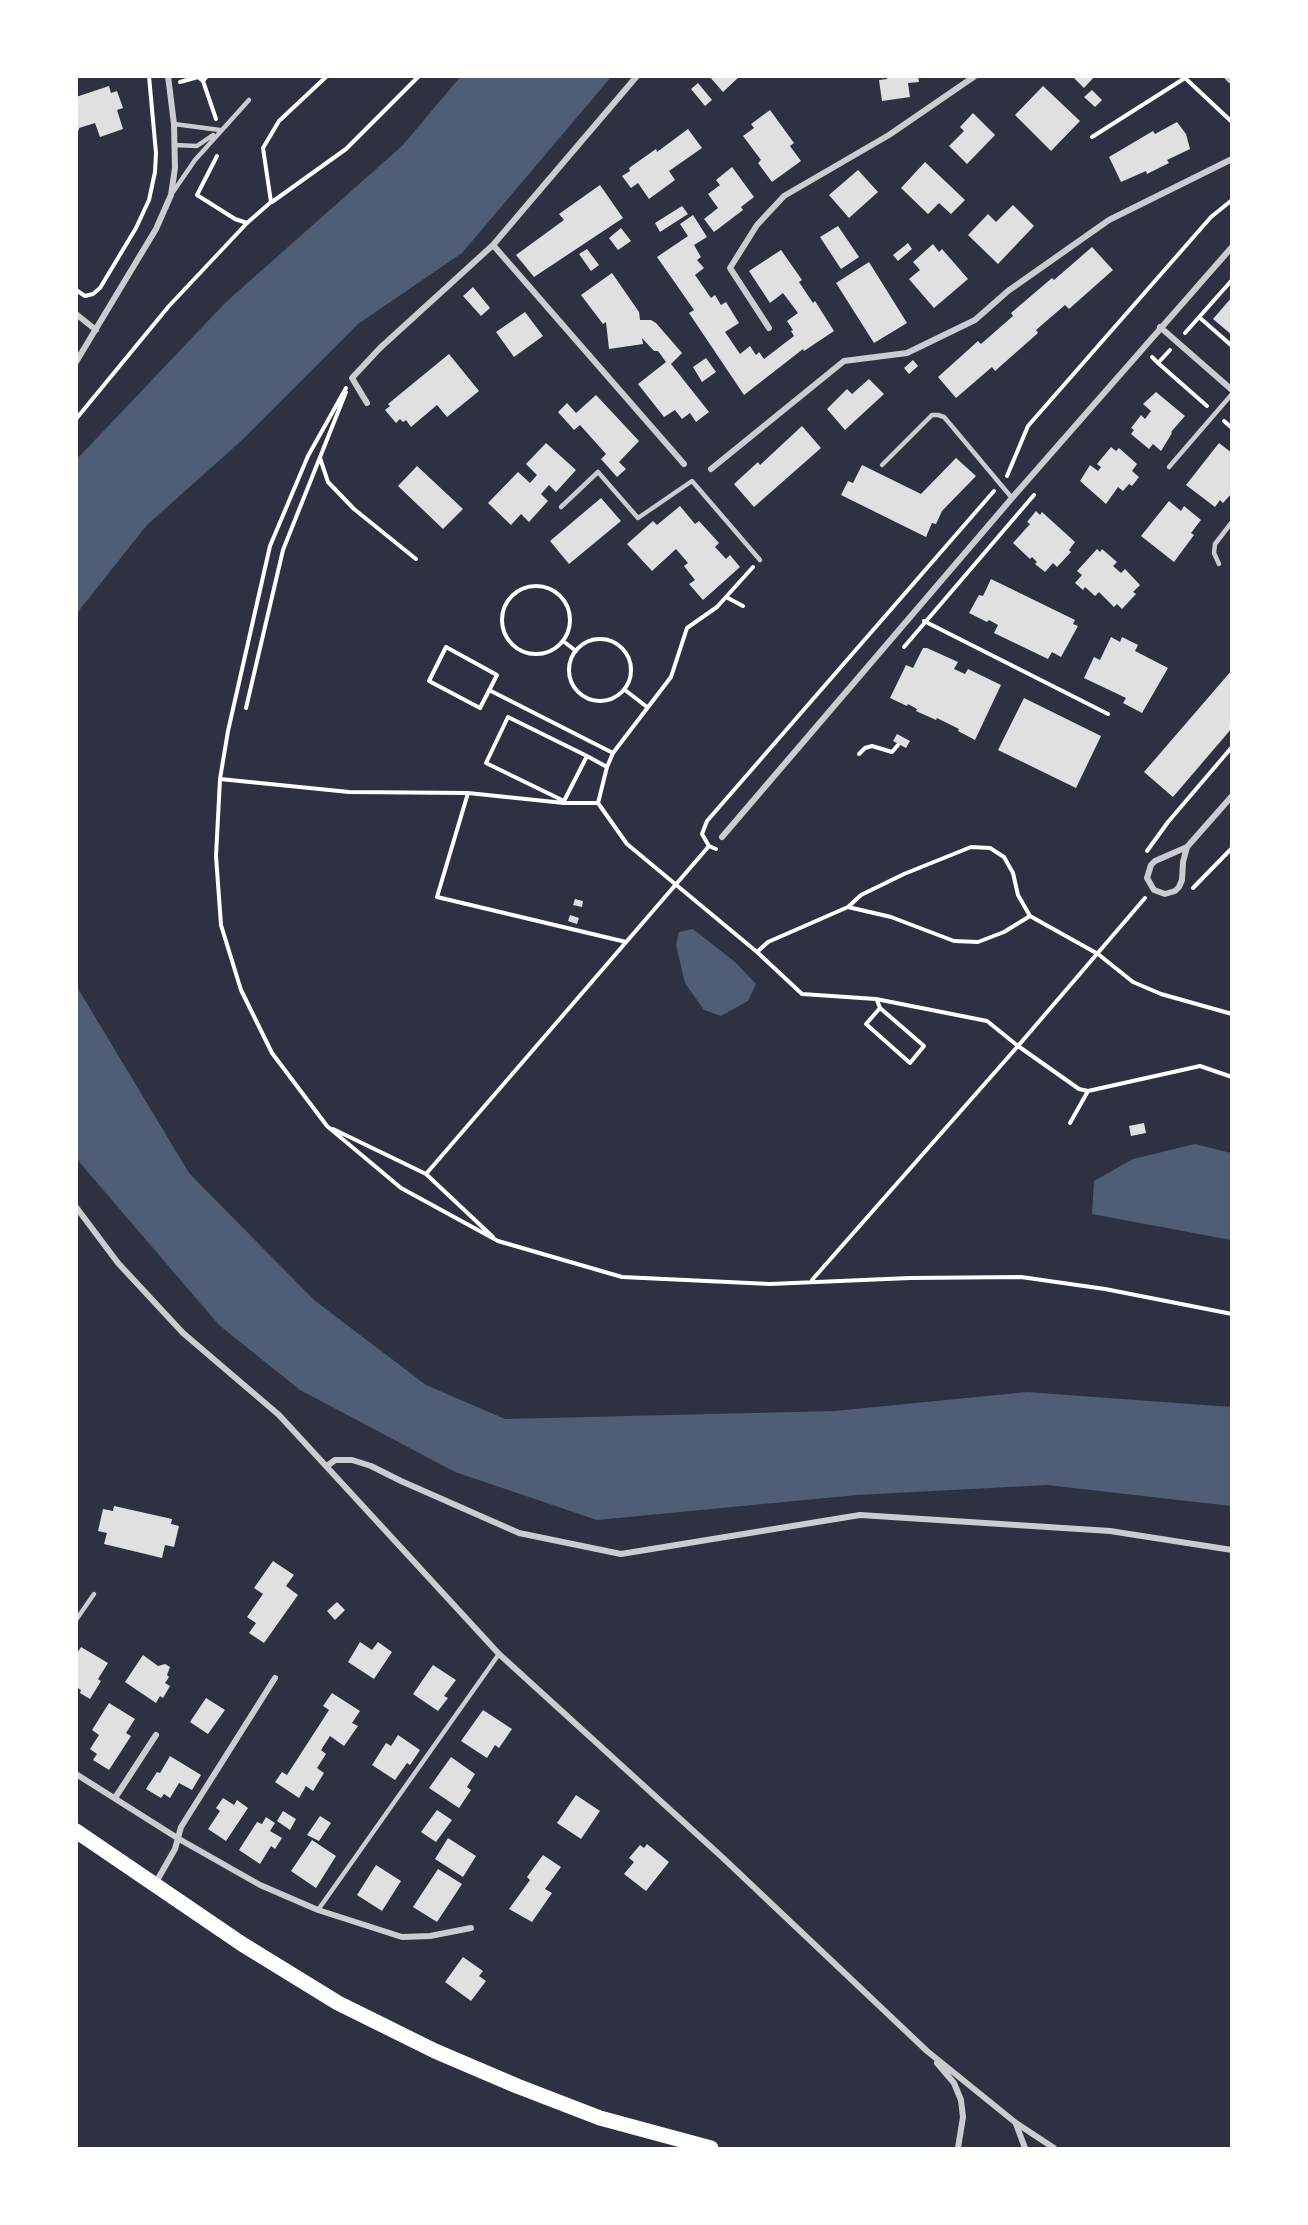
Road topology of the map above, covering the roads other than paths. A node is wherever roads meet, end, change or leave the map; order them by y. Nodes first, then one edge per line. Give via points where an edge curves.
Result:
1 (168, 76) edge
2 (637, 76) edge
3 (975, 76) edge
4 (249, 100) dead end
5 (174, 124) junction
6 (220, 130) junction
7 (174, 145) junction
8 (1232, 159) edge
9 (171, 195) junction
10 (493, 245) junction
11 (1232, 247) edge
12 (76, 314) edge
13 (1160, 327) junction
14 (770, 328) dead end
15 (96, 330) junction
16 (76, 362) edge
17 (1232, 392) edge
18 (367, 403) dead end
19 (684, 464) dead end
20 (882, 465) dead end
21 (1169, 467) dead end
22 (711, 469) dead end
23 (1012, 498) junction
24 (561, 507) dead end
25 (1232, 522) edge
26 (760, 560) road end
27 (1219, 564) dead end
28 (1232, 796) edge
29 (722, 837) dead end
30 (1187, 847) junction
31 (76, 1207) edge
32 (327, 1466) junction
33 (1232, 1550) edge
34 (94, 1594) dead end
35 (76, 1620) edge
36 (499, 1654) junction
37 (275, 1678) dead end
38 (156, 1735) dead end
39 (76, 1774) edge
40 (114, 1798) junction
41 (76, 1831) edge
42 (179, 1839) junction
43 (155, 1884) junction
44 (318, 1910) junction
45 (471, 1928) dead end
46 (927, 2051) junction
47 (1016, 2123) junction
48 (711, 2148) edge
49 (958, 2148) edge
50 (1025, 2148) edge
51 (1054, 2148) edge

1 - 5 street
2 - 10 street
3 - 14 street via 889,135 784,196 757,225 730,268
4 - 6 lane
5 - 6 lane
5 - 7 street
6 - 7 lane via 197,147
6 - 9 lane
7 - 9 street
8 - 22 street via 1109,220 1008,291 975,320 907,353 844,361
9 - 15 street via 156,229
10 - 18 street via 352,378
10 - 19 street
11 - 13 street
12 - 15 street
13 - 17 street
13 - 23 street
15 - 16 street
17 - 21 lane
20 - 23 lane via 932,416 938,415 944,417
23 - 29 street
24 - 26 lane via 598,472 638,518 692,481
25 - 27 lane via 1215,543
28 - 30 street
30 - 30 street via 1151,866 1147,876 1154,890 1166,894 1179,887
31 - 32 street via 118,1263 183,1333 279,1415
32 - 33 street via 335,1460 352,1460 519,1533 621,1554 860,1515 1110,1531
32 - 36 street
34 - 35 lane
36 - 44 lane
36 - 46 street
37 - 42 street via 181,1827
38 - 40 street
39 - 40 street
40 - 42 street
41 - 43 main road
42 - 43 street
42 - 44 street via 260,1885
43 - 48 main road via 338,2003 435,2050 600,2118
44 - 45 street via 402,1937
46 - 47 street
46 - 49 street via 954,2083 961,2100 963,2117
47 - 50 street
47 - 51 street

